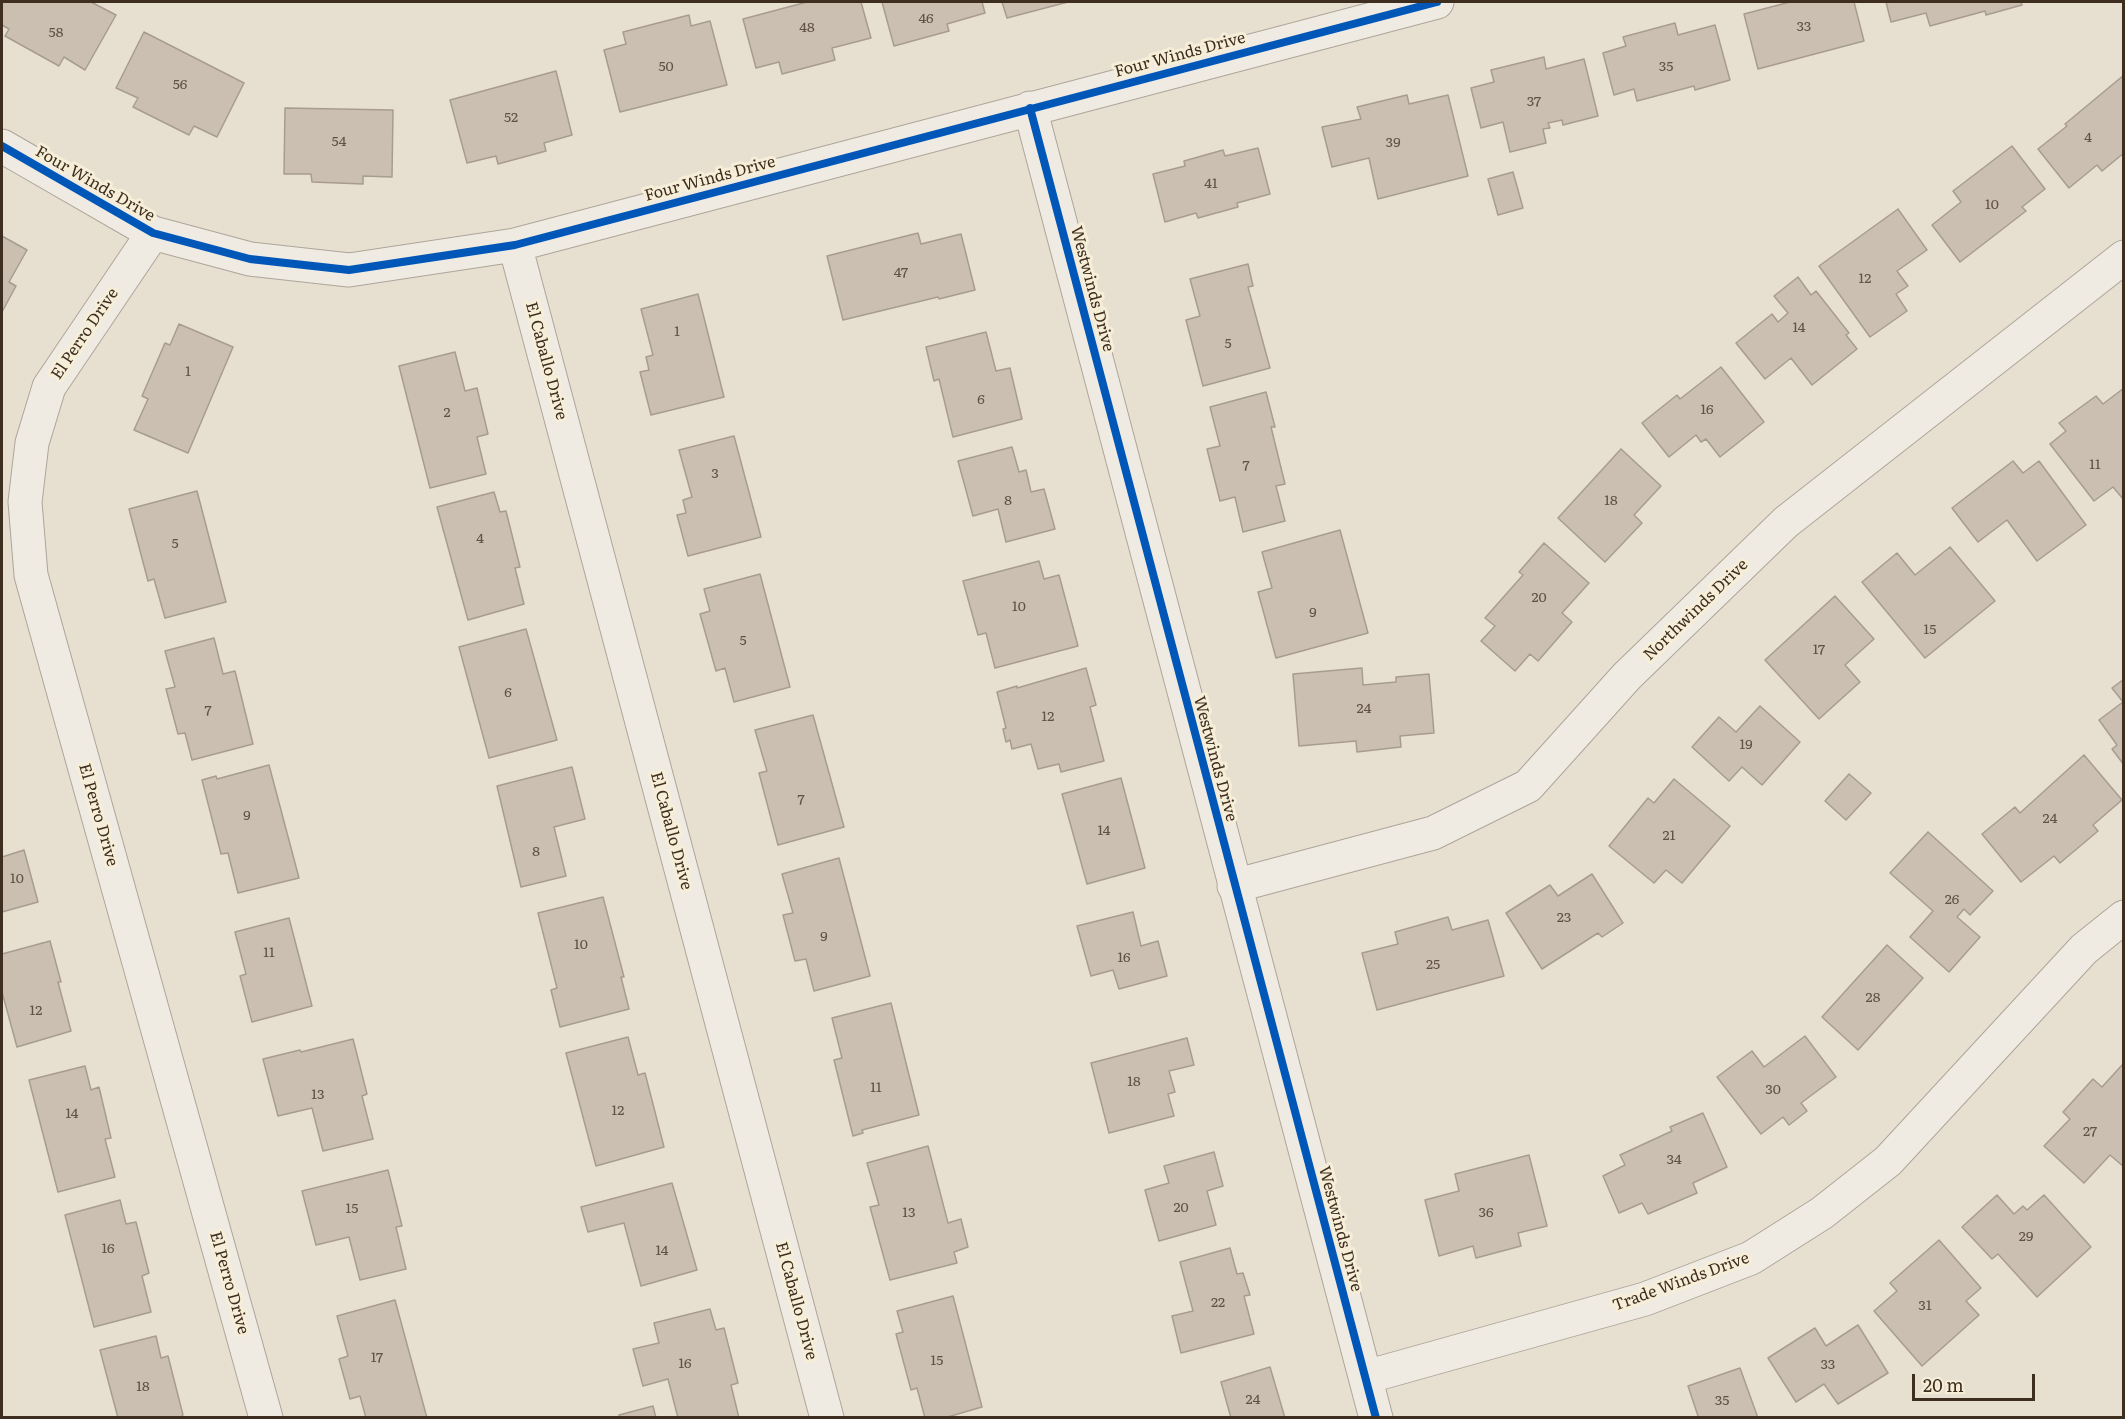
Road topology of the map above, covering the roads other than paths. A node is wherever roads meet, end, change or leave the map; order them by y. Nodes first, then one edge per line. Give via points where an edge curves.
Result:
1 (1437, 2) edge
2 (1030, 108) junction
3 (2, 146) edge
4 (153, 233) junction
5 (515, 245) junction
6 (2124, 257) edge
7 (1234, 886) junction
8 (2124, 917) edge
9 (1366, 1377) junction
10 (266, 1418) edge
11 (827, 1418) edge
12 (1376, 1418) edge

1 - 2 street, Four Winds Drive
2 - 5 street, Four Winds Drive
2 - 7 street, Westwinds Drive
3 - 4 street, Four Winds Drive
4 - 5 street, Four Winds Drive via 250,259 349,270
4 - 10 street, El Perro Drive via 49,387 32,443 25,502 31,575
5 - 11 street, El Caballo Drive
6 - 7 street, Northwinds Drive via 1786,522 1627,676 1528,786 1433,833
7 - 9 street, Westwinds Drive
8 - 9 street, Trade Winds Drive via 2084,949 1888,1161 1822,1213 1751,1258 1645,1299
9 - 12 street, Westwinds Drive

